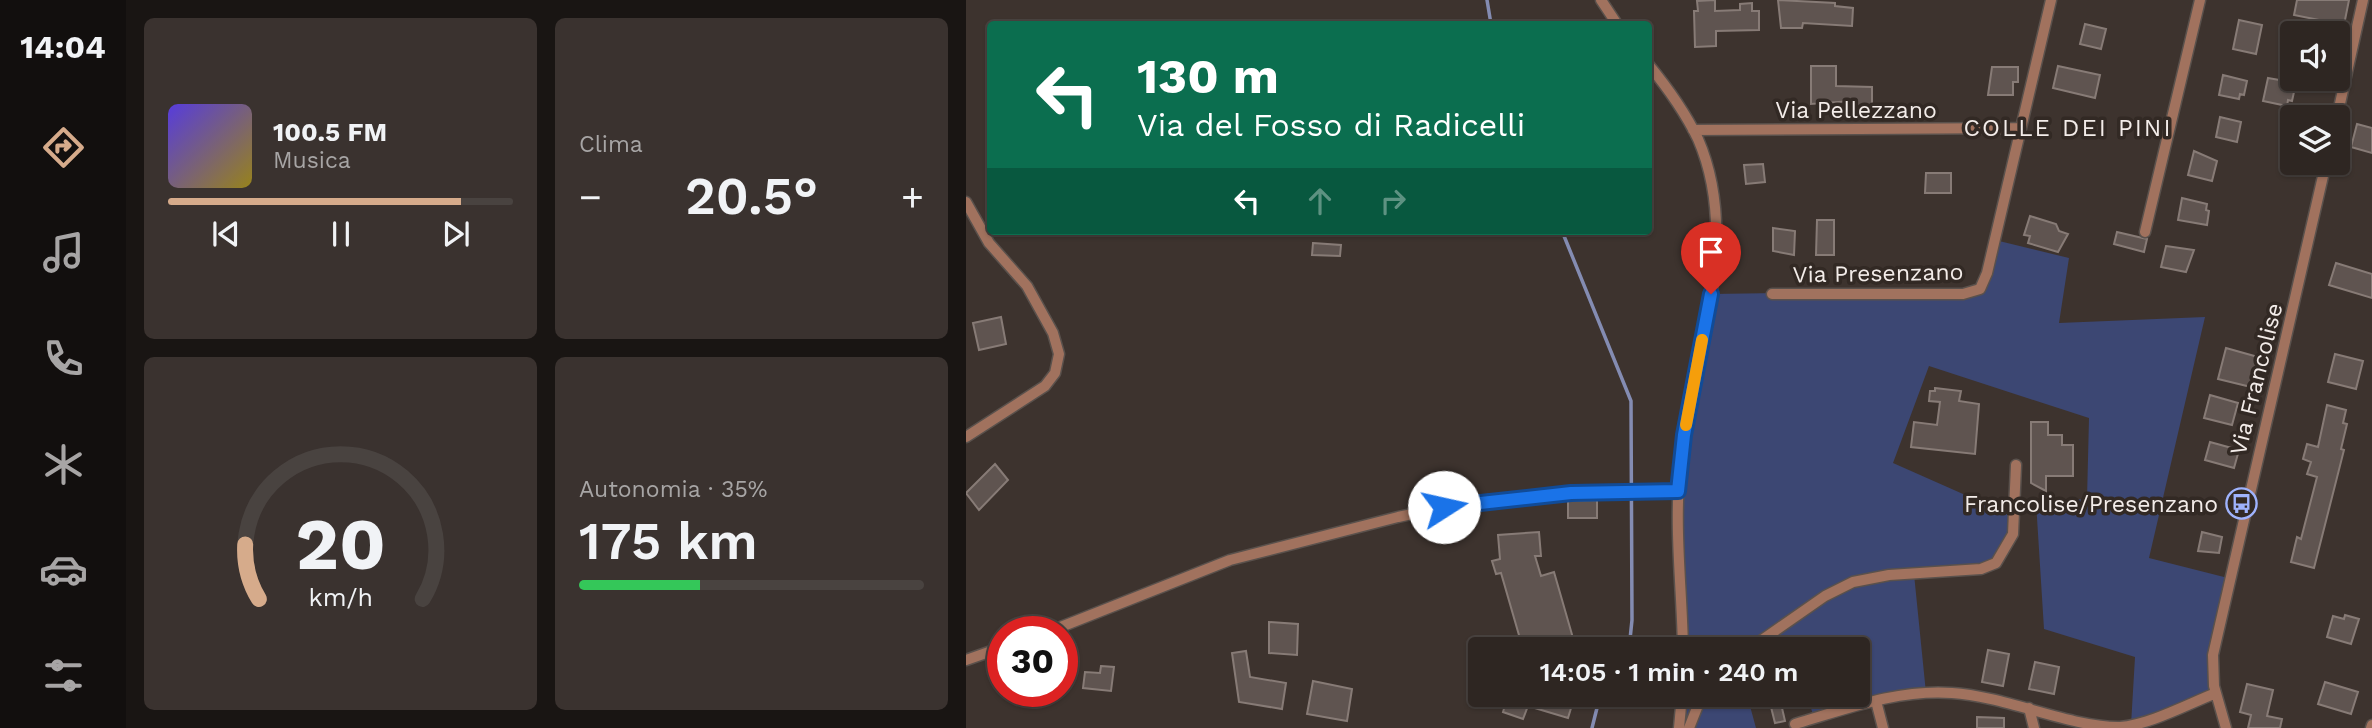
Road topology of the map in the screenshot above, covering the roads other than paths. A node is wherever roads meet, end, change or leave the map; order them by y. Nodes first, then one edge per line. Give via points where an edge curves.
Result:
1 (2051, 0) edge
2 (2200, 0) edge
3 (2363, 0) edge
4 (1599, 2) edge
5 (1615, 21) edge
6 (1652, 69) edge
7 (2340, 105) edge
8 (2019, 128) junction
9 (1693, 130) junction
10 (2323, 175) edge
11 (966, 202) edge
12 (2145, 232) dead end
13 (1772, 293) dead end
14 (966, 437) edge
15 (2016, 465) dead end
16 (1678, 491) junction
17 (1078, 620) edge
18 (1683, 637) edge
19 (1766, 637) edge
20 (987, 653) edge
21 (966, 660) edge
22 (2216, 693) junction
23 (1875, 701) junction
24 (1681, 707) edge
25 (1697, 707) edge
26 (2029, 708) junction
27 (1795, 724) dead end
28 (1679, 728) edge
29 (1689, 728) edge
30 (1883, 728) edge
31 (2034, 728) edge
32 (2225, 728) edge

1 - 8 street, Via Presenzano
2 - 12 street
3 - 7 street
4 - 5 street
6 - 9 street
8 - 9 street, Via Pellezzano
8 - 13 street, Via Presenzano via 1987,273 1978,291
9 - 16 street via 1712,184 1715,237 1711,294
10 - 22 street, Via Francolise via 2224,596 2212,659
11 - 14 street via 989,243 1027,286 1053,333 1059,358 1045,386
15 - 19 street via 2013,534 1996,563 1982,569 1853,582
16 - 17 street via 1468,502 1316,536 1230,561
16 - 18 street
20 - 21 street
22 - 26 street via 2121,727
22 - 32 street, Via Francolise
23 - 26 street via 1952,693
23 - 27 street
23 - 30 street
24 - 28 street
25 - 29 street
26 - 31 street

